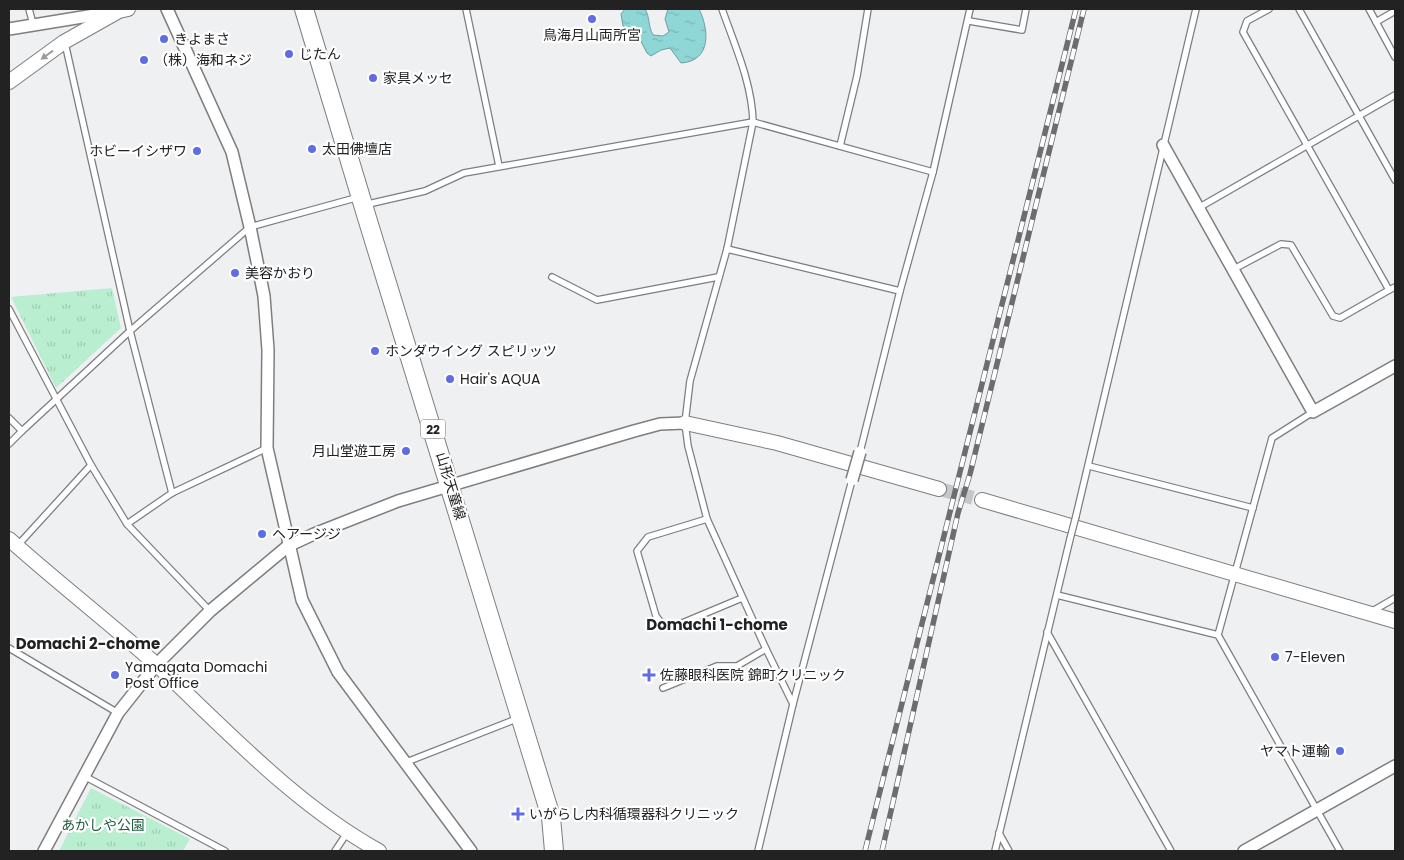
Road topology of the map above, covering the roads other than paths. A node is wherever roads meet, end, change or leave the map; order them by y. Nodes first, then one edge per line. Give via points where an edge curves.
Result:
1 (29, 9) edge
2 (167, 9) edge
3 (304, 9) edge
4 (466, 9) edge
5 (722, 9) edge
6 (868, 9) edge
7 (970, 9) edge
8 (1026, 9) edge
9 (1196, 9) edge
10 (1268, 9) edge
11 (1299, 9) edge
12 (1368, 9) edge
13 (123, 10) edge
14 (1395, 11) edge
15 (969, 21) junction
16 (1376, 22) junction
17 (33, 24) junction
18 (9, 28) edge
19 (64, 42) junction
20 (1395, 57) edge
21 (9, 82) edge
22 (1395, 95) edge
23 (1359, 115) junction
24 (753, 122) junction
25 (1163, 144) junction
26 (840, 146) junction
27 (1305, 146) junction
28 (499, 166) junction
29 (933, 172) junction
30 (1395, 180) edge
31 (361, 201) junction
32 (1200, 207) junction
33 (250, 227) junction
34 (727, 249) junction
35 (1232, 270) junction
36 (552, 277) dead end
37 (718, 277) junction
38 (1395, 286) edge
39 (1389, 290) junction
40 (900, 291) junction
41 (9, 310) edge
42 (130, 331) junction
43 (1394, 368) edge
44 (55, 398) junction
45 (1313, 412) junction
46 (9, 418) edge
47 (685, 423) junction
48 (22, 431) junction
49 (9, 444) edge
50 (266, 448) junction
51 (860, 452) joint
52 (91, 466) junction
53 (1089, 466) junction
54 (852, 480) joint
55 (451, 485) junction
56 (940, 489) tunnel mouth
57 (172, 493) junction
58 (982, 500) tunnel mouth
59 (1253, 508) junction
60 (707, 519) junction
61 (127, 524) junction
62 (13, 543) edge
63 (288, 546) junction
64 (1236, 575) junction
65 (1057, 595) junction
66 (742, 598) junction
67 (1395, 598) edge
68 (210, 611) junction
69 (1369, 614) junction
70 (1395, 621) edge
71 (1048, 632) junction
72 (1218, 636) junction
73 (9, 648) edge
74 (766, 649) junction
75 (156, 665) junction
76 (663, 688) dead end
77 (793, 704) junction
78 (118, 713) junction
79 (521, 718) junction
80 (404, 763) junction
81 (1395, 766) edge
82 (84, 776) junction
83 (1317, 810) junction
84 (347, 833) junction
85 (999, 833) junction
86 (44, 851) edge
87 (225, 851) edge
88 (335, 851) edge
89 (379, 851) edge
90 (471, 851) edge
91 (554, 851) edge
92 (758, 851) edge
93 (995, 851) edge
94 (1009, 851) edge
95 (1171, 851) edge
96 (1244, 851) edge
97 (1340, 851) edge

1 - 17 lane
2 - 33 street via 232,152
3 - 31 main road, 山形天童線 / 22
4 - 28 lane
5 - 24 lane via 750,94
6 - 26 lane via 857,76
7 - 15 lane
8 - 15 lane via 1022,30
9 - 25 lane
10 - 27 lane via 1247,21 1243,32
11 - 23 lane
12 - 16 lane
13 - 17 street
13 - 19 street
14 - 16 lane
15 - 29 lane
16 - 20 lane
17 - 18 street
19 -> 21 street
19 - 42 lane
22 - 23 lane
23 - 27 lane
23 - 30 lane
24 - 26 lane
24 - 28 lane
24 - 34 lane
25 - 32 street
25 - 53 lane
26 - 29 lane
27 - 32 lane
27 - 39 lane
28 - 31 lane via 464,173 425,191
29 - 40 lane
31 - 33 lane
31 - 55 main road, 山形天童線 / 22
32 - 35 street
33 - 42 lane
33 - 50 street via 264,296
34 - 37 lane
34 - 40 lane
35 - 39 lane via 1281,244 1290,245 1333,316 1340,318
35 - 45 street
36 - 37 lane via 597,300
37 - 47 lane via 690,381
38 - 39 lane
40 - 51 lane
41 - 44 lane
42 - 44 lane
42 - 57 lane
43 - 45 street
44 - 48 lane
44 - 52 lane
45 - 59 lane via 1272,438
46 - 48 lane
47 - 55 street via 660,424
47 - 56 street via 778,443
47 - 60 lane
48 - 49 lane
50 - 57 lane
50 - 63 street
51 - 54 street, bridge
52 - 61 lane
52 - 62 lane
53 - 59 lane
53 - 65 lane, bridge
54 - 77 lane
55 - 63 street via 398,501
55 - 79 main road, 山形天童線 / 22
57 - 61 lane
58 - 64 street
59 - 64 lane
60 - 66 lane
60 - 66 lane via 648,537 637,551 656,616 662,624 675,626
61 - 68 lane
62 - 75 street
63 - 68 street
63 - 80 street via 302,600 334,665
64 - 69 street
64 - 72 lane
65 - 71 lane
65 - 72 lane
66 - 74 lane
67 - 69 lane
68 - 75 street
69 - 70 street
71 - 85 lane
71 - 95 lane
72 - 83 lane
73 - 78 lane
74 - 76 lane via 737,666 717,666
74 - 77 lane
75 - 78 street
75 - 84 street via 291,789
77 - 92 lane
78 - 82 street
79 - 80 lane
79 - 91 main road, 山形天童線 / 22 via 551,817
80 - 90 street
81 - 83 street
82 - 86 street
82 - 87 lane
83 - 96 street
83 - 97 lane
84 - 88 lane
84 - 89 street
85 - 93 lane
85 - 94 lane

